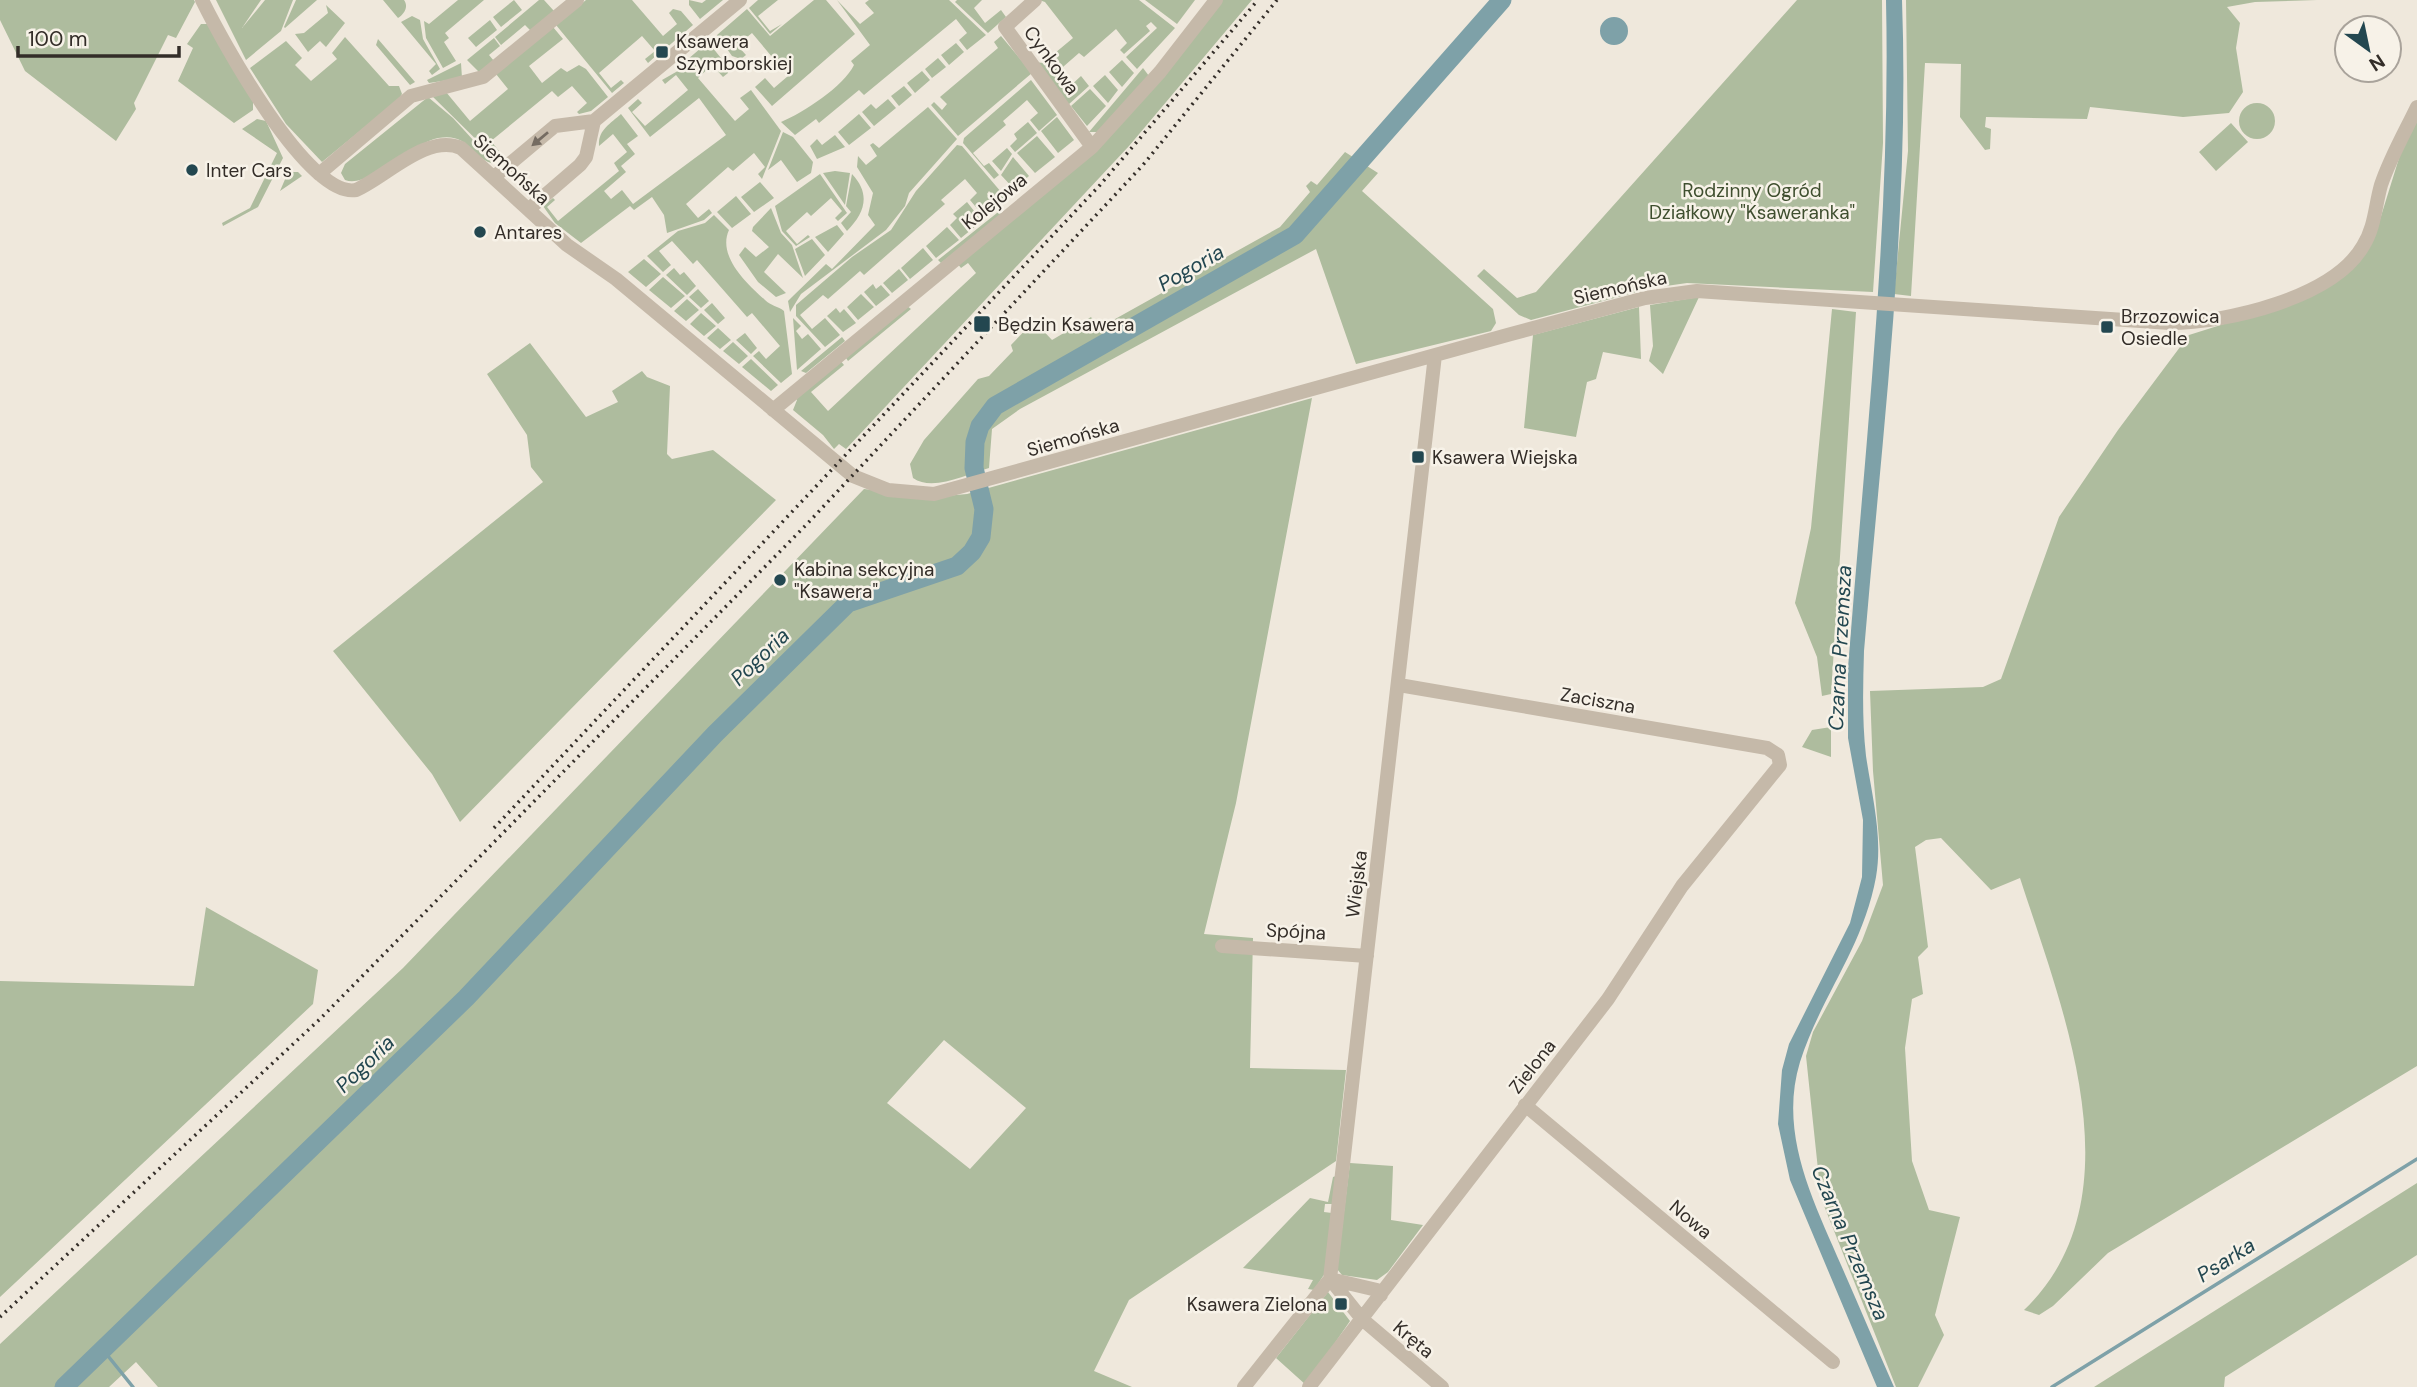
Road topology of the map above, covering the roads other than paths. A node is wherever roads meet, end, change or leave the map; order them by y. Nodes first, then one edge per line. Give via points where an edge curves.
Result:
1 (577, 0) edge
2 (740, 0) edge
3 (1035, 0) edge
4 (1216, 0) edge
5 (204, 1) edge
6 (2417, 107) edge
7 (594, 121) junction
8 (1092, 147) junction
9 (319, 174) junction
10 (494, 177) junction
11 (528, 209) junction
12 (1435, 355) junction
13 (773, 410) junction
14 (1399, 685) junction
15 (1780, 765) joint
16 (1222, 946) dead end
17 (1367, 956) junction
18 (1525, 1105) junction
19 (1330, 1279) junction
20 (1381, 1294) junction
21 (1362, 1319) junction
22 (1833, 1362) dead end
23 (1244, 1387) edge
24 (1309, 1387) edge
25 (1442, 1387) edge

1 - 9 street via 483,77 411,96
2 - 7 street
3 - 8 street, Cynkowa via 1005,27
4 - 8 street, Kolejowa via 1160,72
5 - 9 street, Siemońska via 265,108
6 - 12 street, Siemońska via 2382,185 2372,228 2352,262 2281,302 2237,317 2170,323 1697,291 1645,298
7 -> 10 street via 555,126
7 - 11 street via 580,165
8 - 13 street, Kolejowa
9 - 10 street, Siemońska via 338,188 356,190 429,148 446,144 469,153
10 - 11 street, Siemońska
11 - 13 street, Siemońska
12 - 13 street, Siemońska via 934,494 888,490 863,482
12 - 14 street, Wiejska
14 - 15 street, Zaciszna via 1767,748 1778,755
14 - 17 street, Wiejska
15 - 18 street, Zielona via 1682,886 1608,999
16 - 17 street, Spójna
17 - 19 street, Wiejska
18 - 20 street, Zielona
18 - 22 street, Nowa
19 - 20 street
19 - 21 street, Kręta
19 - 23 street
20 - 21 street, Zielona
21 - 24 street, Zielona
21 - 25 street, Kręta

